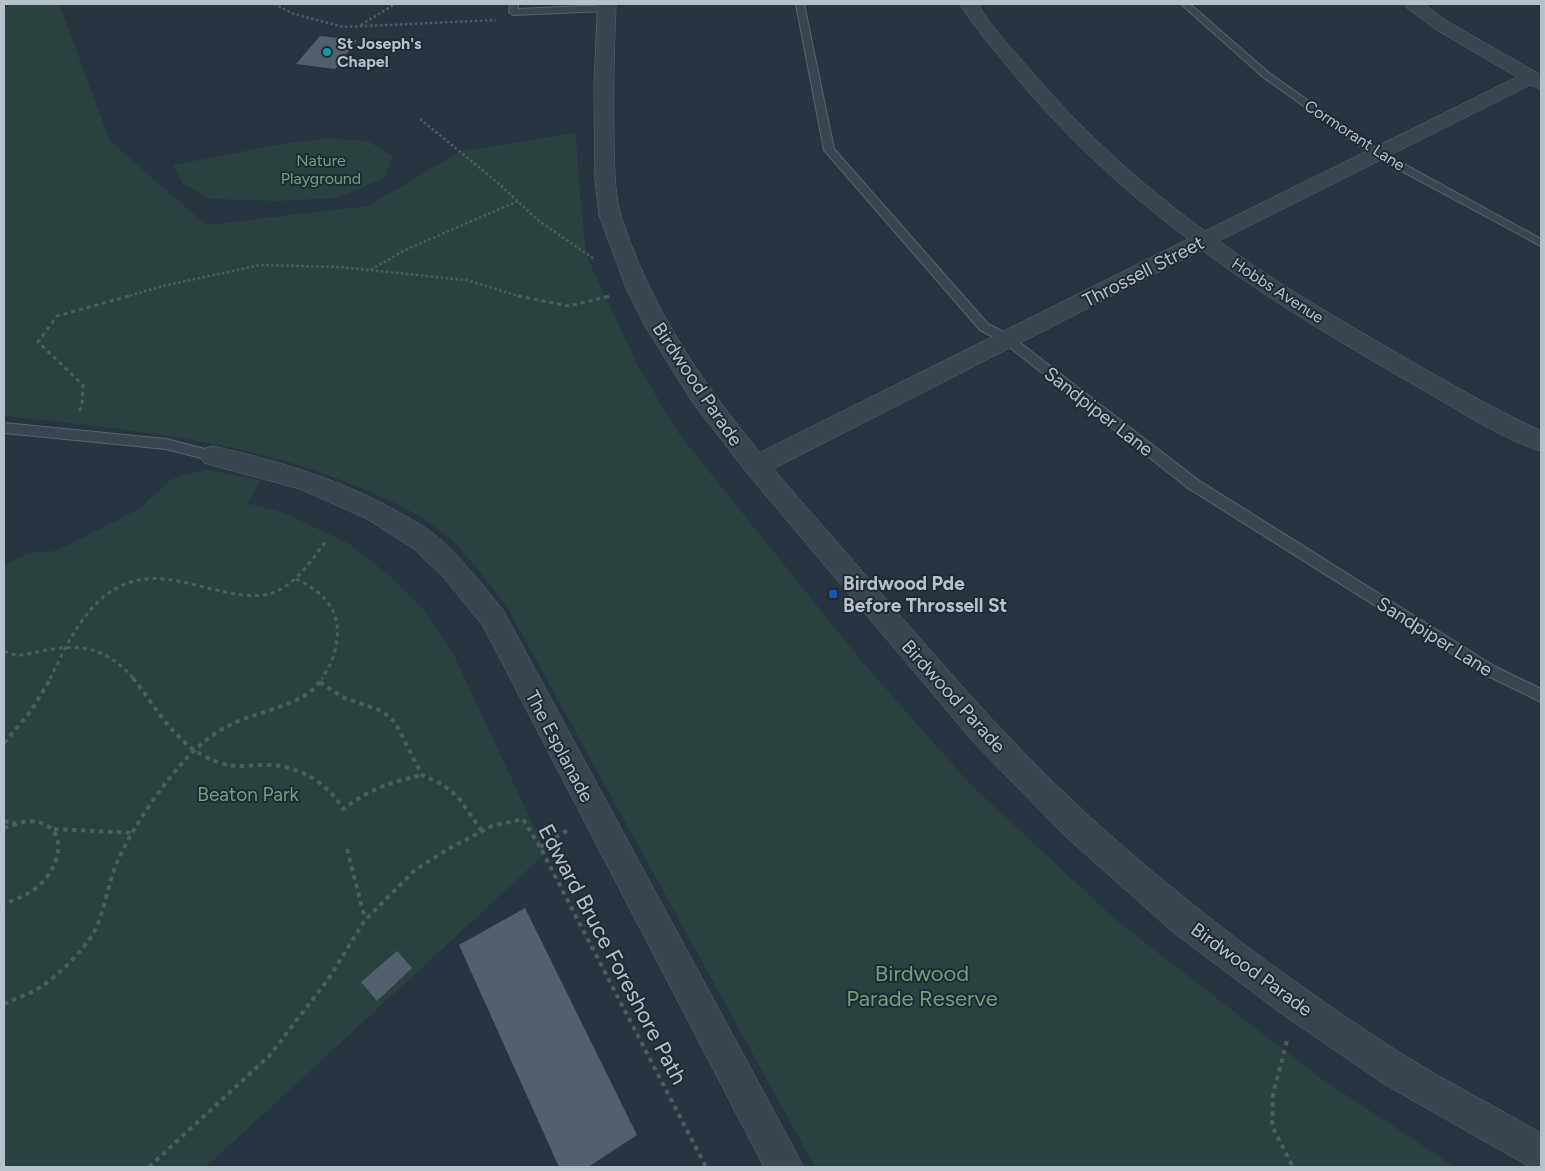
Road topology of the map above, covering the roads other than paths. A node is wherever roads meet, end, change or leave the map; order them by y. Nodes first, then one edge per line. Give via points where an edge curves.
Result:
1 (800, 4) edge
2 (969, 4) edge
3 (1185, 4) edge
4 (1413, 4) edge
5 (607, 6) edge
6 (514, 8) edge
7 (1536, 80) edge
8 (1376, 153) junction
9 (1202, 242) junction
10 (1541, 244) edge
11 (1007, 339) junction
12 (4, 428) edge
13 (1541, 442) edge
14 (213, 456) joint
15 (756, 466) junction
16 (1541, 696) edge
17 (1541, 1154) edge
18 (784, 1167) edge

1 - 11 lane, Sandpiper Lane via 830,150 984,327
2 - 9 street, Hobbs Avenue via 1034,89 1126,181
3 - 8 lane, Cormorant Lane via 1266,75
4 - 7 street via 1441,25
5 - 6 lane
5 - 15 street, Birdwood Parade via 603,95 605,179 610,215 630,272 657,326 702,397
7 - 8 street, Throssell Street
8 - 9 street, Throssell Street
8 - 10 lane, Cormorant Lane
9 - 11 street, Throssell Street
9 - 13 street, Hobbs Avenue via 1282,295 1402,367
11 - 15 street, Throssell Street
11 - 16 lane, Sandpiper Lane via 1193,484 1489,670
12 - 14 lane via 166,444
14 - 18 street, The Esplanade via 317,484 374,510 426,542 470,589 493,618
15 - 17 street, Birdwood Parade via 985,733 1076,826 1186,921 1291,1000 1398,1071

